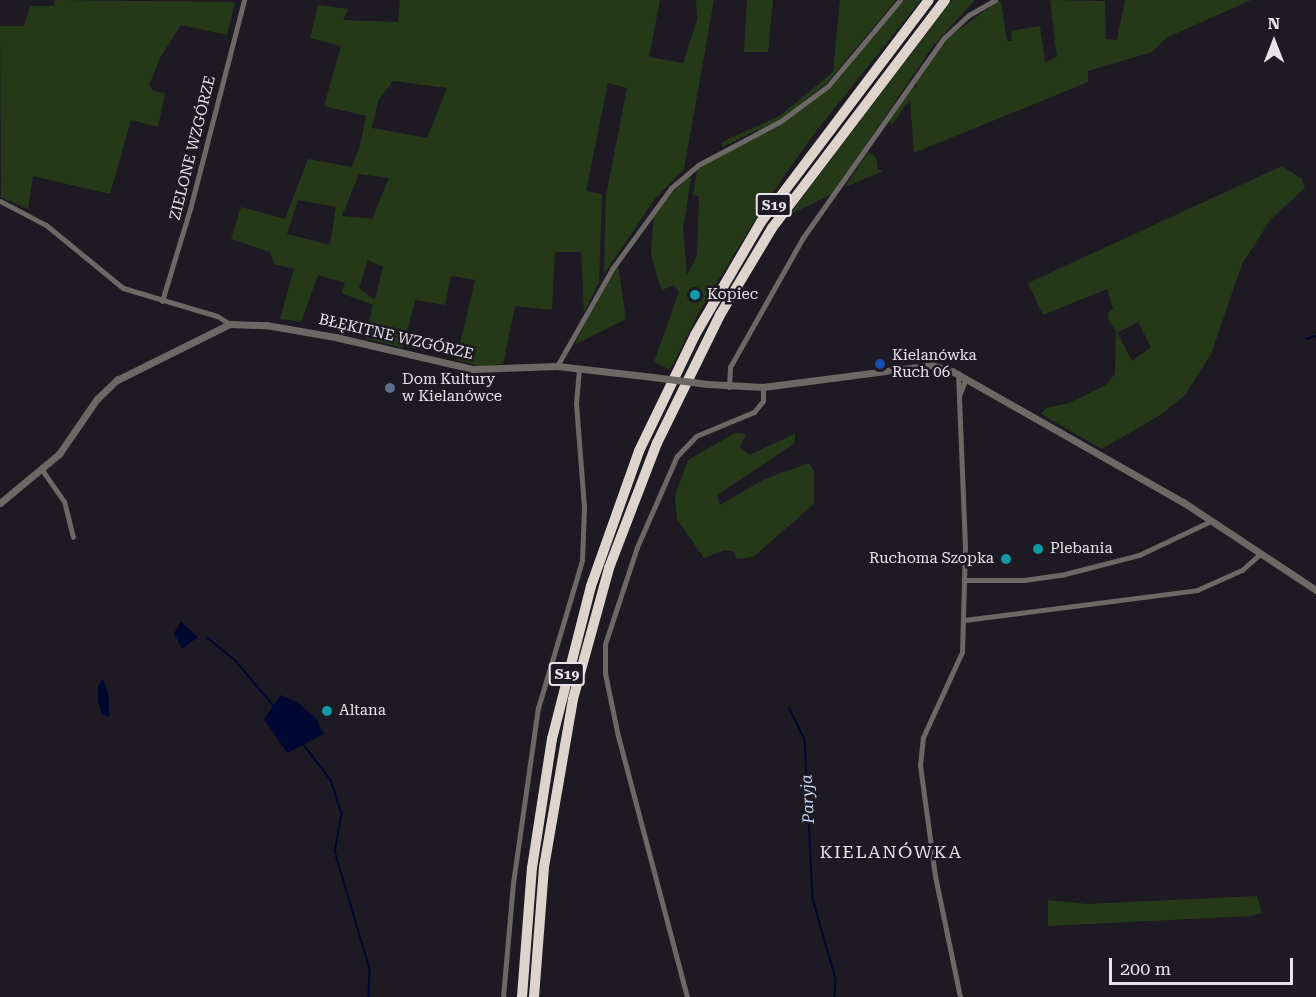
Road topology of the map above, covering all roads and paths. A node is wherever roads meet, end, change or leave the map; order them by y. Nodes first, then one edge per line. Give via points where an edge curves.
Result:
1 (244, 0) edge
2 (900, 0) edge
3 (929, 0) edge
4 (945, 0) edge
5 (979, 0) edge
6 (995, 0) edge
7 (981, 7) junction
8 (0, 201) edge
9 (162, 301) junction
10 (230, 324) junction
11 (557, 366) junction
12 (579, 369) junction
13 (958, 373) junction
14 (966, 378) junction
15 (729, 387) junction
16 (763, 387) junction
17 (958, 398) junction
18 (42, 470) junction
19 (0, 503) edge
20 (1211, 520) junction
21 (73, 537) dead end
22 (1261, 553) junction
23 (964, 580) junction
24 (1316, 590) edge
25 (964, 620) junction
26 (503, 997) edge
27 (522, 997) edge
28 (534, 997) edge
29 (687, 997) edge
30 (960, 997) edge

1 - 9 street, ZIELONE WZGÓRZE
2 - 11 street via 842,72 811,99 698,165 671,188 612,269
3 - 27 highway, S19 via 761,222 695,335 639,452 591,586 552,740 532,868
4 - 28 highway, S19 via 762,244 703,346 657,443 609,568 573,699 544,867
5 - 7 street
6 - 7 street
7 - 15 street via 933,51 802,239 730,366
8 - 9 street via 39,220 107,278
9 - 10 street
10 - 11 street, BŁĘKITNE WZGÓRZE via 259,324 326,335 473,369
10 - 18 street via 117,380
11 - 12 street, BŁĘKITNE WZGÓRZE
12 - 15 street, BŁĘKITNE WZGÓRZE, bridge
12 - 26 street via 576,403 584,507 582,560 538,708 513,883
13 - 14 street, BŁĘKITNE WZGÓRZE
13 - 16 street, BŁĘKITNE WZGÓRZE via 940,366 921,366
13 - 17 street
14 - 17 street
14 - 20 street, BŁĘKITNE WZGÓRZE
15 - 16 street, BŁĘKITNE WZGÓRZE
16 - 29 street via 763,401 754,412 696,436 677,456 637,548 605,644 605,673 618,736
17 - 23 street
18 - 19 street
18 - 21 street via 64,501
20 - 22 street, BŁĘKITNE WZGÓRZE
20 - 23 street via 1139,555 1061,574 1024,580
22 - 24 street, BŁĘKITNE WZGÓRZE
22 - 25 street via 1242,570 1197,590
23 - 25 street
25 - 30 street via 956,671 928,725 920,750 924,813

